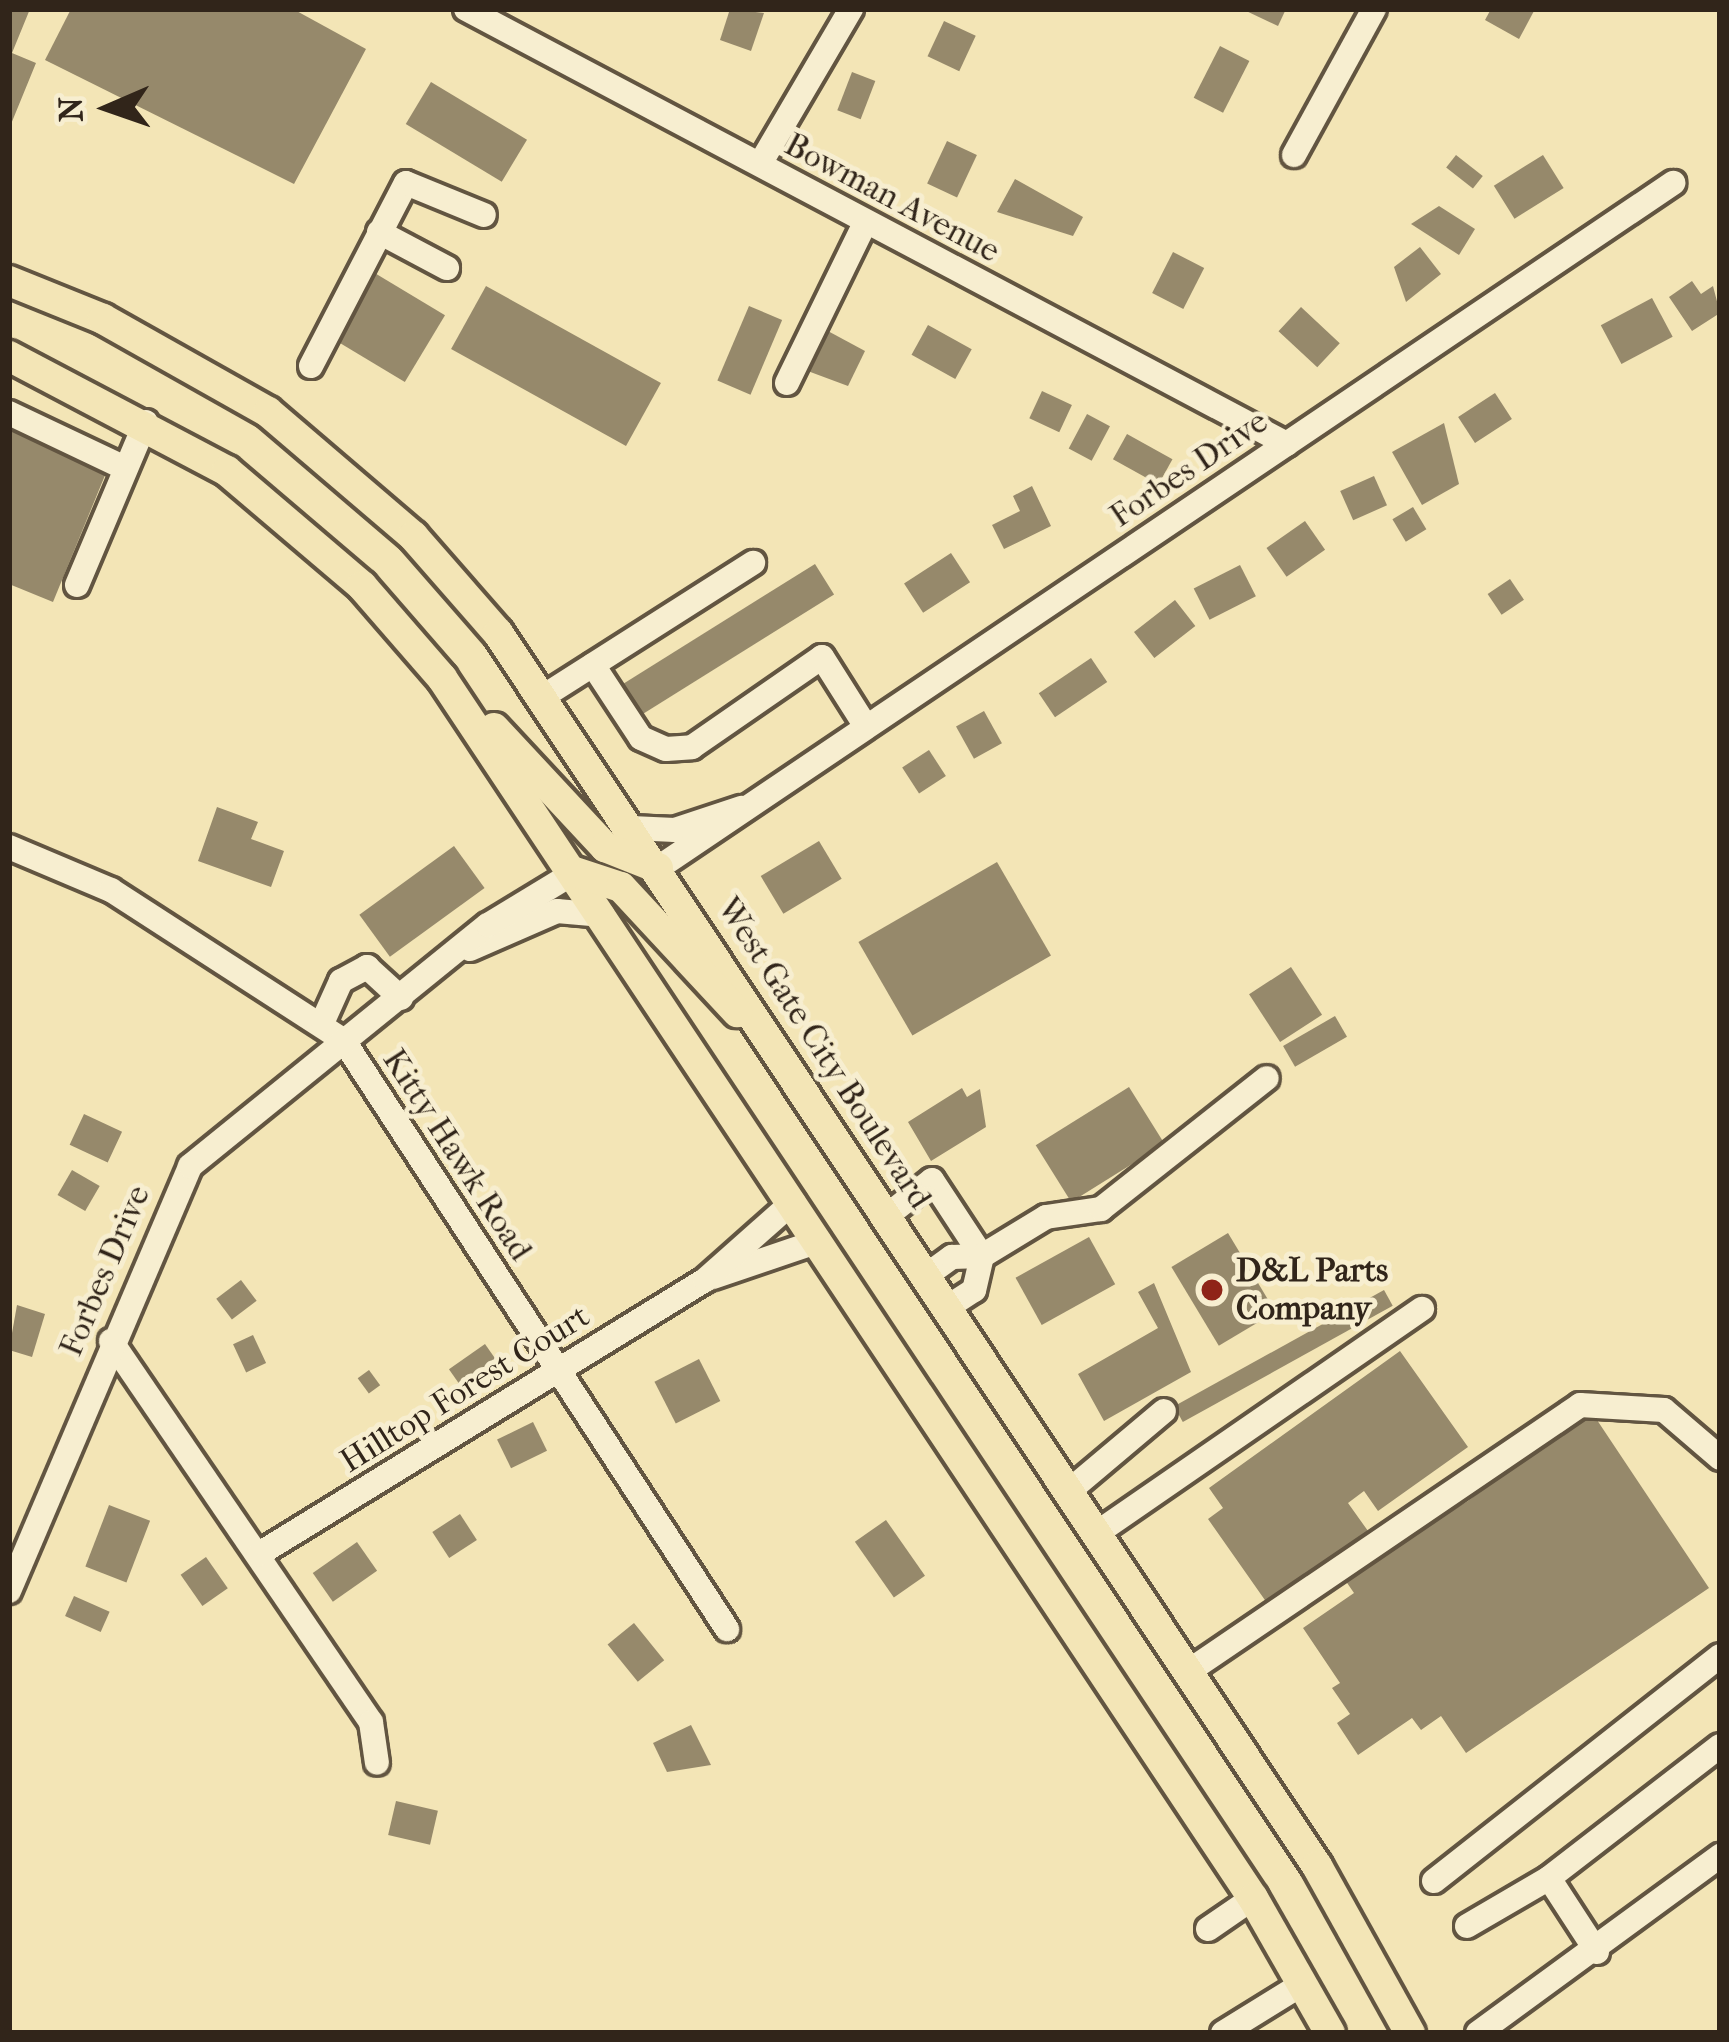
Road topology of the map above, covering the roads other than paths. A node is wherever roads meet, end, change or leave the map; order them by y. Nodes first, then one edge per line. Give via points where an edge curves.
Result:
1 (466, 9) edge
2 (850, 9) edge
3 (1374, 9) edge
4 (1294, 155) dead end
5 (760, 164) junction
6 (1673, 183) dead end
7 (484, 214) dead end
8 (865, 223) junction
9 (379, 232) junction
10 (447, 268) dead end
11 (9, 281) edge
12 (9, 356) edge
13 (311, 366) dead end
14 (788, 383) dead end
15 (9, 413) edge
16 (146, 422) junction
17 (1287, 444) junction
18 (125, 468) junction
19 (753, 563) dead end
20 (77, 585) dead end
21 (593, 665) junction
22 (442, 678) junction
23 (544, 696) junction
24 (865, 725) junction
25 (741, 808) junction
26 (632, 828) junction
27 (9, 847) edge
28 (658, 868) junction
29 (575, 872) junction
30 (603, 915) junction
31 (462, 952) junction
32 (401, 998) junction
33 (322, 1021) junction
34 (344, 1041) junction
35 (787, 1064) junction
36 (1267, 1078) dead end
37 (793, 1202) junction
38 (887, 1215) junction
39 (819, 1241) junction
40 (982, 1256) junction
41 (927, 1275) junction
42 (705, 1280) junction
43 (948, 1306) junction
44 (1422, 1309) dead end
45 (111, 1341) junction
46 (558, 1372) junction
47 (1165, 1411) dead end
48 (1720, 1457) edge
49 (1070, 1491) junction
50 (1097, 1533) junction
51 (259, 1554) junction
52 (9, 1591) edge
53 (727, 1630) dead end
54 (1720, 1656) edge
55 (1189, 1671) junction
56 (1720, 1746) edge
57 (377, 1763) dead end
58 (1720, 1856) edge
59 (1549, 1878) junction
60 (1434, 1881) dead end
61 (1253, 1898) junction
62 (1467, 1927) dead end
63 (1208, 1929) dead end
64 (1597, 1952) junction
65 (1304, 1983) junction
66 (1486, 2031) edge
67 (1223, 2033) edge
68 (1330, 2033) edge
69 (1410, 2033) edge

1 - 5 street, Bowman Avenue
2 - 5 street
3 - 4 street
5 - 8 street, Bowman Avenue
6 - 17 street, Forbes Drive
7 - 9 street via 406,184
8 - 14 street
8 - 17 street, Bowman Avenue
9 - 10 street
9 - 13 street
11 - 23 main road, West Gate City Boulevard via 177,357 320,451 413,536
12 - 16 main road
15 - 18 street
16 - 18 street
16 - 22 main road via 290,520
17 - 24 street, Forbes Drive
18 - 20 street
19 - 21 street
21 - 23 street
21 - 24 street via 641,738 666,749 692,747 822,657
22 - 28 main road via 605,847
22 - 29 main road
23 - 26 main road, West Gate City Boulevard
24 - 25 street, Forbes Drive
25 - 26 street, Forbes Drive via 675,830
25 - 28 street, Forbes Drive
26 - 28 main road, West Gate City Boulevard
27 - 33 street, Kitty Hawk Road via 111,890
28 - 35 main road, West Gate City Boulevard
29 - 30 main road
29 - 31 street, Forbes Drive via 546,881
29 - 35 main road via 633,897
30 - 31 street, Forbes Drive via 557,910
30 - 37 main road
31 - 32 street, Forbes Drive
32 - 33 street via 367,967 341,981
32 - 34 street, Forbes Drive
33 - 34 street, Kitty Hawk Road
34 - 45 street, Forbes Drive via 190,1166
34 - 46 street, Kitty Hawk Road
35 - 38 main road, West Gate City Boulevard
36 - 40 street via 1101,1209 1046,1217
37 - 39 main road
37 - 42 street, Hilltop Forest Court
38 - 40 street via 932,1180
38 - 41 main road, West Gate City Boulevard
39 - 42 street, Hilltop Forest Court
39 - 61 main road
40 - 41 street via 952,1257
40 - 43 street via 974,1290
41 - 43 main road, West Gate City Boulevard
42 - 46 street, Hilltop Forest Court
43 - 49 main road, West Gate City Boulevard
44 - 50 street
45 - 51 street
45 - 52 street, Forbes Drive
46 - 51 street, Hilltop Forest Court
46 - 53 street, Kitty Hawk Road
47 - 49 street
48 - 55 street via 1664,1410 1580,1405
49 - 50 main road, West Gate City Boulevard
50 - 55 main road, West Gate City Boulevard
51 - 57 street via 371,1722
54 - 60 street
55 - 69 main road, West Gate City Boulevard via 1317,1865
56 - 59 street
58 - 64 street
59 - 62 street
59 - 64 street
61 - 63 street
61 - 65 main road
64 - 66 street
65 - 67 street
65 - 68 main road

